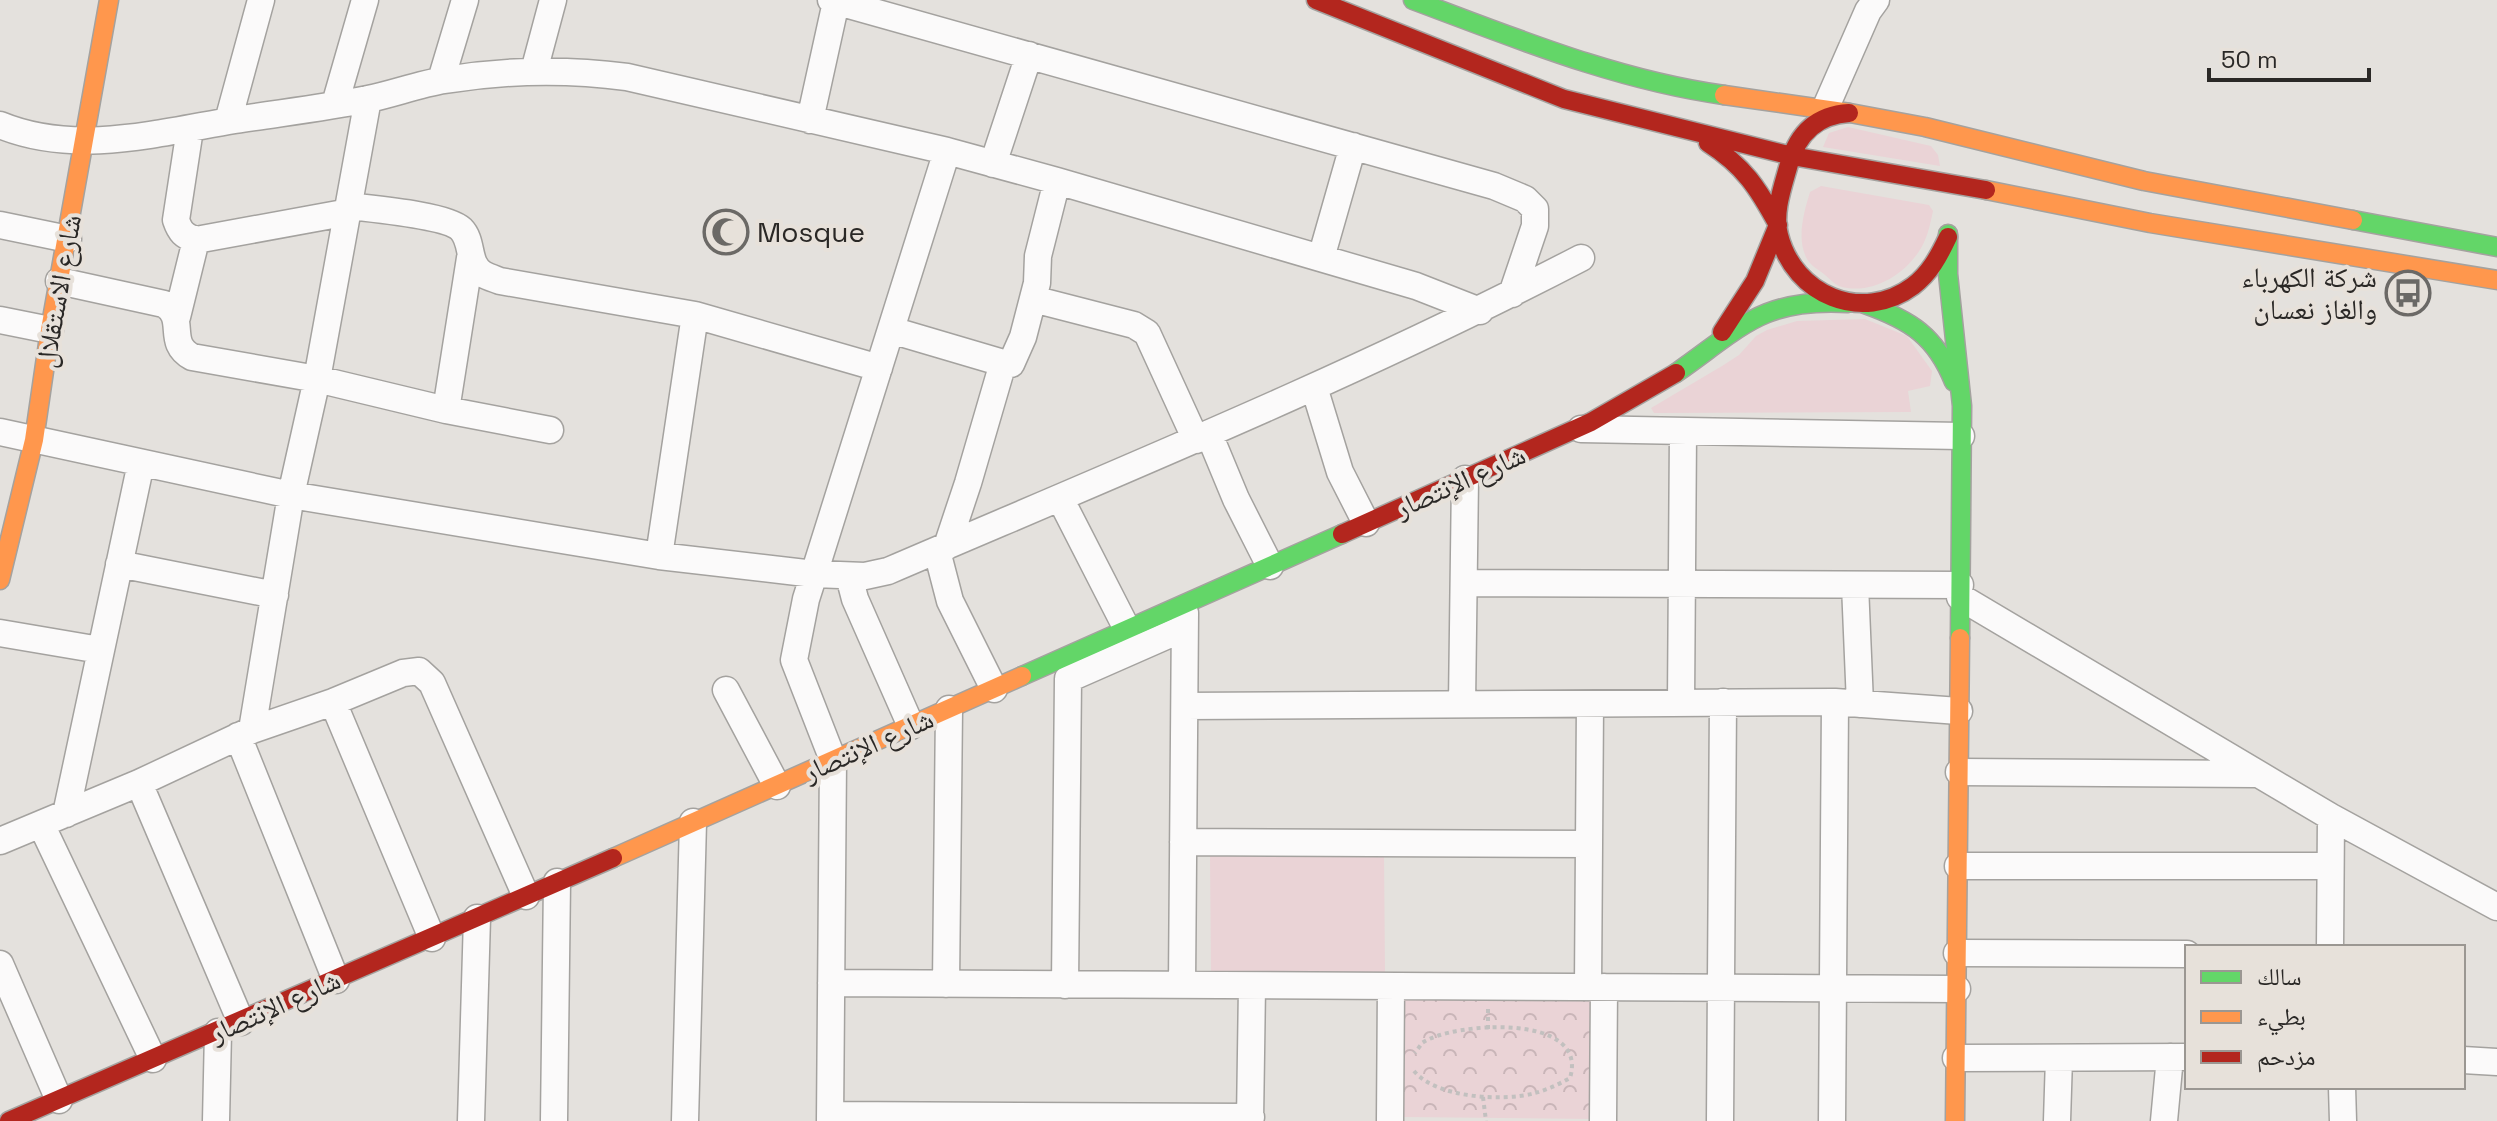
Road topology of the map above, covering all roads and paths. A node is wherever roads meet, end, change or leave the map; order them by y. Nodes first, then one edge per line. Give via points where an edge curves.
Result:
1 (109, 0) edge
2 (261, 0) edge
3 (365, 0) edge
4 (465, 0) edge
5 (553, 0) edge
6 (1316, 0) edge
7 (1413, 0) edge
8 (1876, 0) edge
9 (834, 1) edge
10 (1029, 55) junction
11 (534, 71) junction
12 (441, 80) junction
13 (368, 99) junction
14 (335, 104) junction
15 (1838, 111) junction
16 (810, 120) junction
17 (228, 121) junction
18 (0, 125) edge
19 (1925, 127) junction
20 (190, 129) junction
21 (1689, 132) junction
22 (84, 142) junction
23 (1353, 146) junction
24 (1954, 149) dead end
25 (947, 151) junction
26 (1792, 156) junction
27 (993, 164) junction
28 (1057, 181) junction
29 (349, 209) junction
30 (0, 225) edge
31 (1778, 225) junction
32 (68, 239) junction
33 (196, 240) junction
34 (2497, 247) edge
35 (470, 258) junction
36 (1321, 258) junction
37 (1581, 258) dead end
38 (2497, 280) edge
39 (59, 281) junction
40 (1512, 294) junction
41 (1033, 299) junction
42 (1857, 303) junction
43 (1480, 311) junction
44 (695, 315) junction
45 (177, 317) junction
46 (0, 320) edge
47 (50, 330) junction
48 (891, 330) junction
49 (1714, 344) junction
50 (1003, 363) junction
51 (879, 368) junction
52 (317, 379) junction
53 (1314, 387) junction
54 (1962, 406) junction
55 (446, 410) junction
56 (1575, 428) junction
57 (550, 430) dead end
58 (0, 432) edge
59 (1683, 432) junction
60 (1961, 436) junction
61 (1202, 437) junction
62 (34, 440) junction
63 (141, 463) junction
64 (1465, 479) junction
65 (291, 495) junction
66 (1060, 498) junction
67 (1366, 523) junction
68 (942, 548) junction
69 (659, 556) junction
70 (119, 564) junction
71 (1270, 566) junction
72 (814, 574) junction
73 (849, 576) junction
74 (0, 580) edge
75 (1464, 583) junction
76 (1682, 584) junction
77 (1855, 585) junction
78 (1960, 591) junction
79 (275, 595) junction
80 (1185, 616) junction
81 (1127, 629) junction
82 (0, 633) edge
83 (100, 650) junction
84 (994, 689) junction
85 (726, 690) dead end
86 (333, 702) junction
87 (1681, 702) junction
88 (1723, 702) junction
89 (1848, 703) junction
90 (1462, 704) junction
91 (1590, 704) junction
92 (1185, 706) junction
93 (949, 709) junction
94 (1959, 711) junction
95 (911, 726) junction
96 (245, 733) junction
97 (833, 760) junction
98 (1959, 772) junction
99 (2258, 774) junction
100 (139, 783) junction
101 (777, 786) junction
102 (66, 814) junction
103 (2331, 817) junction
104 (693, 822) junction
105 (41, 824) junction
106 (0, 841) edge
107 (1183, 842) junction
108 (1589, 844) junction
109 (1958, 866) junction
110 (2330, 866) junction
111 (557, 882) junction
112 (526, 896) junction
113 (2497, 907) edge
114 (477, 918) junction
115 (432, 938) junction
116 (2330, 945) edge
117 (1957, 953) junction
118 (2185, 954) edge
119 (0, 964) edge
120 (336, 980) junction
121 (831, 983) junction
122 (946, 984) junction
123 (1065, 985) junction
124 (1182, 985) junction
125 (1252, 986) junction
126 (1391, 986) junction
127 (1596, 987) junction
128 (1721, 988) junction
129 (1833, 988) junction
130 (1957, 989) junction
131 (230, 1027) junction
132 (2178, 1057) edge
133 (1956, 1058) junction
134 (2059, 1058) junction
135 (153, 1059) junction
136 (2465, 1060) edge
137 (2497, 1062) edge
138 (2342, 1089) edge
139 (1483, 1097) junction
140 (59, 1100) junction
141 (830, 1118) edge
142 (1250, 1119) edge
143 (9, 1121) edge
144 (216, 1121) edge
145 (471, 1121) edge
146 (554, 1121) edge
147 (685, 1121) edge
148 (1390, 1121) edge
149 (1486, 1121) edge
150 (1603, 1121) edge
151 (1720, 1121) edge
152 (1832, 1121) edge
153 (1955, 1121) edge
154 (2057, 1121) edge
155 (2164, 1121) edge
156 (2343, 1121) edge

1 - 22 main road, شارع الاستقلال
2 - 17 street
3 - 14 street
4 - 12 street
5 - 11 street
6 - 21 main road via 1564,99
7 - 15 main road via 1582,62 1688,90
8 - 15 street via 1868,11
9 - 10 street
9 - 16 street
10 - 23 street
10 - 27 street
11 - 12 street
11 - 16 street via 627,77
12 - 13 street
13 - 14 street
13 - 29 street
14 - 17 street
15 - 19 main road
15 - 26 main road via 1816,121 1799,138
16 - 25 street
17 - 20 street
18 - 22 street via 45,139
19 - 24 main road
19 - 34 main road via 2144,181
20 - 22 street
20 - 33 street via 176,220 180,231
21 - 26 main road
21 - 31 main road via 1741,165
22 - 32 main road, شارع الاستقلال
23 - 36 street
23 - 40 street via 1525,199 1535,209 1535,226
25 - 27 street
25 - 48 street
26 - 31 main road via 1779,199
26 - 38 main road
27 - 28 street
28 - 36 street
28 - 41 street
29 - 33 street
29 - 35 street via 443,221 467,237
29 - 52 street
30 - 32 street
31 - 42 main road via 1783,250 1802,279 1816,290
31 - 49 main road via 1759,277
32 - 39 main road, شارع الاستقلال
33 - 45 street
35 - 44 street via 481,273 500,281
35 - 55 street
36 - 43 street
37 - 40 street
39 - 45 street via 154,300
39 - 47 main road, شارع الاستقلال
40 - 43 street
41 - 50 street via 1018,351 1011,364
41 - 61 street via 1147,333
42 - 49 main road via 1791,304 1743,324
42 - 54 main road via 1903,318 1932,341 1948,363
42 - 54 main road via 1898,297 1919,283 1936,265 1950,228 1948,274
43 - 53 street
44 - 51 street
44 - 69 street
45 - 52 street via 177,340 192,357
46 - 47 street
47 - 62 main road, شارع الاستقلال
48 - 50 street
48 - 51 street
49 - 56 main road, شارع الإنتصار via 1664,382
50 - 68 street via 968,483
51 - 72 street
52 - 55 street
52 - 65 street
53 - 61 street
53 - 67 street via 1340,472
54 - 60 main road
55 - 57 street
56 - 59 street
56 - 64 main road, شارع الإنتصار
58 - 62 street
59 - 60 street
59 - 76 street
60 - 78 main road
61 - 66 street
61 - 71 street
62 - 63 street
62 - 74 main road, شارع الاستقلال
63 - 65 street
63 - 70 street
64 - 67 main road, شارع الإنتصار
64 - 75 street
65 - 69 street
65 - 79 street
66 - 68 street
66 - 81 street
67 - 71 main road, شارع الإنتصار
68 - 73 street via 888,571
68 - 84 street via 950,601
69 - 72 street
70 - 79 street
70 - 83 street
71 - 80 main road, شارع الإنتصار
72 - 73 street
72 - 97 street via 794,660
73 - 95 street
75 - 76 street
75 - 90 street
76 - 77 street
76 - 87 street
77 - 78 street
77 - 89 street
78 - 94 main road
78 - 99 street
79 - 96 street
80 - 81 main road, شارع الإنتصار
80 - 92 street
80 - 123 street via 1068,679
81 - 84 main road, شارع الإنتصار
82 - 83 street
83 - 102 street
84 - 93 main road, شارع الإنتصار
85 - 101 street
86 - 96 street
86 - 112 street via 403,673 425,675
86 - 115 street
87 - 88 street
87 - 91 street
88 - 89 street
88 - 128 street
89 - 94 street
89 - 129 street
90 - 91 street
90 - 92 street
91 - 108 street
92 - 107 street
93 - 95 main road, شارع الإنتصار
93 - 122 street
94 - 98 main road
95 - 97 main road, شارع الإنتصار
96 - 100 street
96 - 120 street
97 - 101 main road, شارع الإنتصار
97 - 121 street
98 - 99 street
98 - 109 main road
99 - 103 street
100 - 102 street
100 - 131 street
101 - 104 main road, شارع الإنتصار
102 - 105 street
103 - 110 street
103 - 113 street
104 - 111 main road, شارع الإنتصار
104 - 147 street
105 - 106 street
105 - 135 street
107 - 108 street
107 - 124 street
108 - 127 street
109 - 110 street
109 - 117 main road
110 - 116 street
111 - 112 main road, شارع الإنتصار
111 - 146 street
112 - 114 main road, شارع الإنتصار
114 - 115 main road, شارع الإنتصار
114 - 145 street
115 - 120 main road, شارع الإنتصار
117 - 118 street
117 - 130 main road
119 - 140 street
120 - 131 main road, شارع الإنتصار
121 - 122 street
121 - 141 street
122 - 123 street
123 - 124 street
124 - 125 street
125 - 126 street
125 - 142 street
126 - 127 street
126 - 148 street
127 - 128 street
127 - 150 street
128 - 129 street
128 - 151 street
129 - 130 street
129 - 152 street
130 - 133 main road
131 - 135 main road, شارع الإنتصار
131 - 144 street
132 - 134 street
132 - 155 street
133 - 134 street
133 - 153 main road
134 - 154 street
135 - 140 main road, شارع الإنتصار
136 - 137 street
138 - 156 street
139 - 139 path via 1534,1094 1558,1084 1570,1078 1572,1055 1552,1036 1525,1027 1436,1037 1422,1044 1407,1063 1436,1087
139 - 149 path
140 - 143 main road, شارع الإنتصار
141 - 142 street

